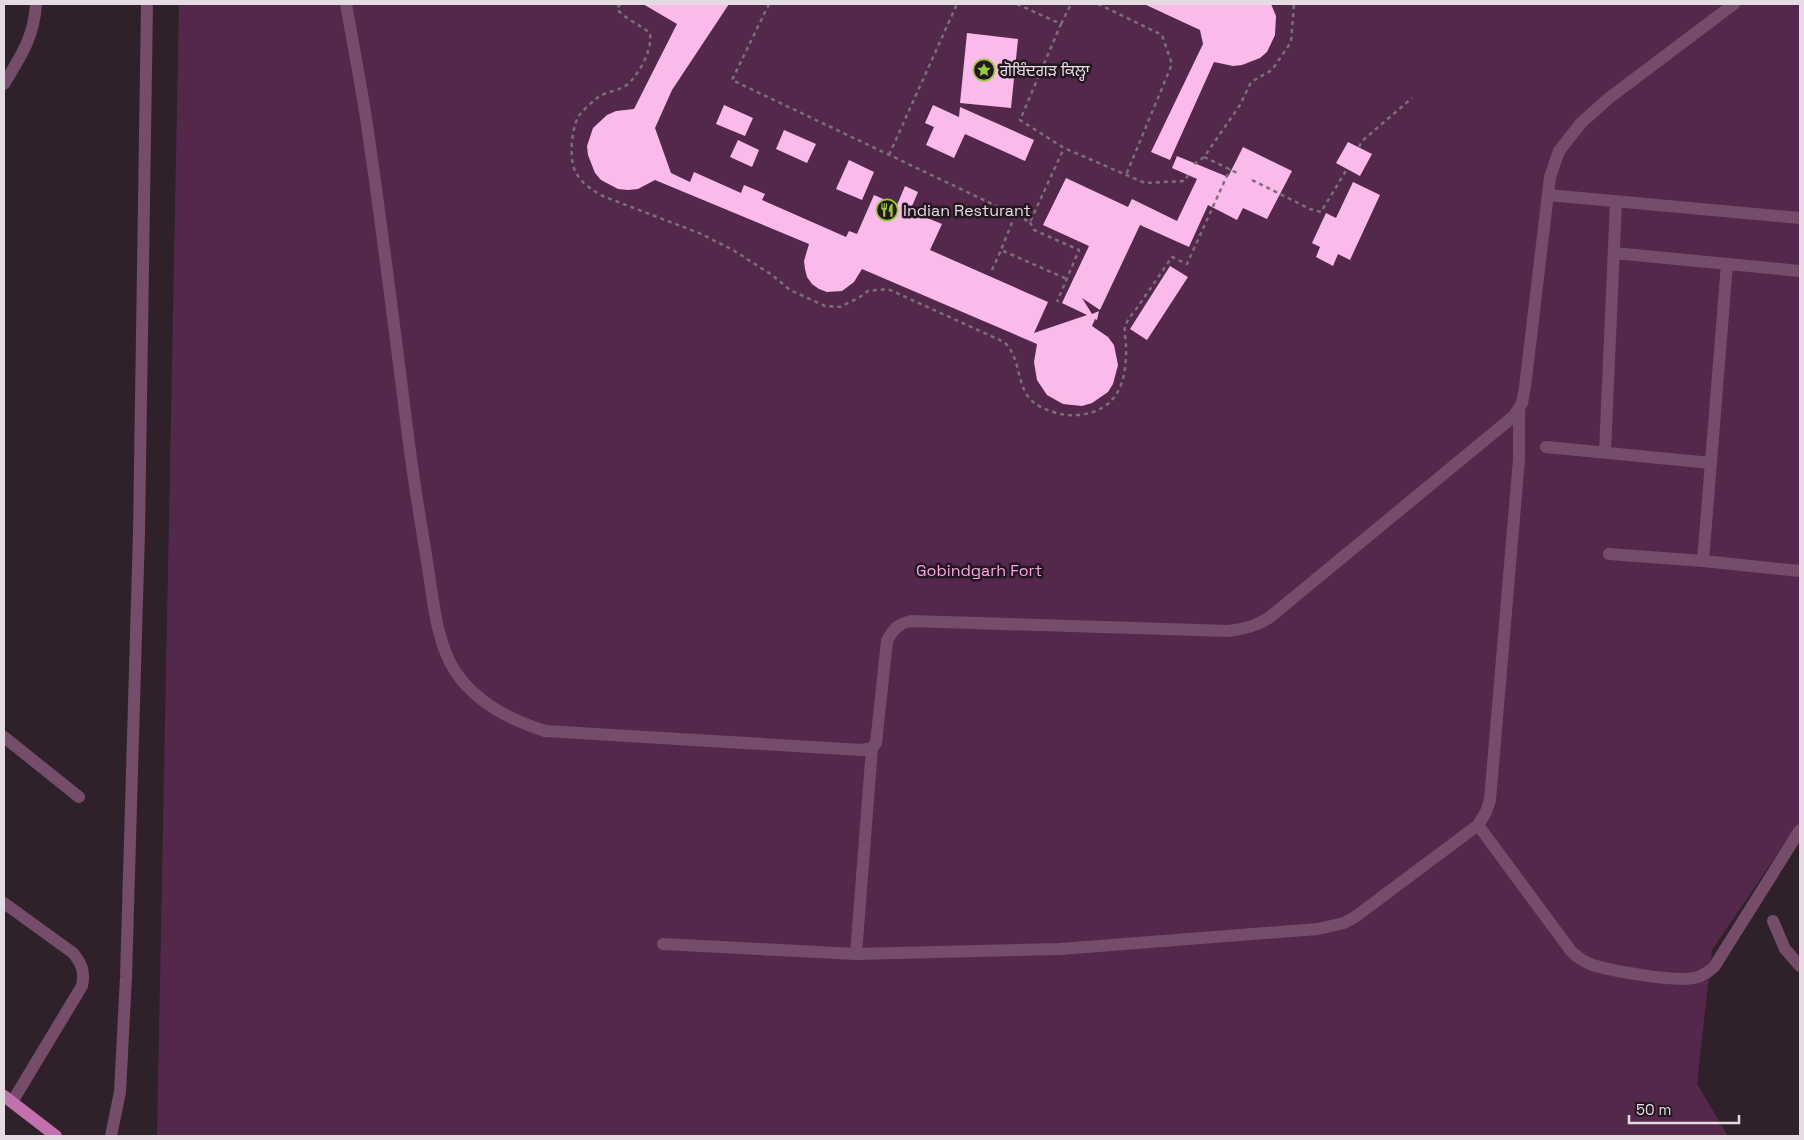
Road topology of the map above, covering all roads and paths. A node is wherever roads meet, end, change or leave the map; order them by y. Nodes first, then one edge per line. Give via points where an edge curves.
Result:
1 (36, 4) edge
2 (147, 4) edge
3 (346, 4) edge
4 (620, 4) edge
5 (769, 4) edge
6 (956, 4) edge
7 (1016, 4) edge
8 (1071, 4) edge
9 (1098, 4) edge
10 (1294, 4) edge
11 (1734, 4) edge
12 (1062, 24) junction
13 (4, 84) edge
14 (1412, 98) dead end
15 (1359, 147) dead end
16 (1064, 148) junction
17 (889, 155) junction
18 (1204, 157) junction
19 (1194, 164) dead end
20 (1230, 169) junction
21 (1347, 169) dead end
22 (1239, 174) dead end
23 (1126, 175) junction
24 (1188, 175) dead end
25 (1252, 180) dead end
26 (1548, 195) junction
27 (1616, 201) junction
28 (1015, 215) junction
29 (1800, 218) edge
30 (1030, 222) junction
31 (1001, 250) junction
32 (1614, 253) junction
33 (1727, 264) junction
34 (992, 270) dead end
35 (1800, 271) edge
36 (1067, 280) junction
37 (1057, 302) dead end
38 (1519, 409) junction
39 (1546, 447) dead end
40 (1605, 452) junction
41 (1711, 463) junction
42 (1609, 554) dead end
43 (1703, 561) junction
44 (1800, 571) edge
45 (4, 737) edge
46 (872, 748) junction
47 (79, 797) dead end
48 (1478, 825) junction
49 (1800, 830) edge
50 (4, 903) edge
51 (1774, 921) dead end
52 (663, 944) dead end
53 (856, 954) junction
54 (1800, 966) edge
55 (8, 1099) edge
56 (56, 1136) edge
57 (111, 1136) edge

1 - 13 street via 34,26 26,47
2 - 57 street via 139,532 126,967 120,1092
3 - 46 street via 367,124 414,483 435,615 454,670 476,694 499,712 545,731
4 - 20 path via 618,9 623,16 650,33 651,43 630,82 620,90 599,96 578,117 571,157 577,175 591,189 699,233 733,250 790,290 825,306 840,307 868,291 888,289 1004,342 1010,348 1031,400 1051,412 1074,416 1108,406 1122,384 1125,371 1125,325 1172,258 1187,264
5 - 17 path via 732,80
6 - 17 path
7 - 12 path
8 - 12 path
9 - 23 path via 1162,35 1172,64
10 - 18 path via 1291,42 1272,70 1251,82 1240,105
11 - 26 street via 1609,98 1581,123 1560,151 1550,178
12 - 16 path via 1020,120
14 - 15 path via 1379,125
16 - 23 path
16 - 30 path
17 - 28 path
18 - 19 path
18 - 20 path
20 - 22 path
21 - 25 path via 1321,212
23 - 24 path via 1145,183 1185,182
26 - 27 street
26 - 38 street via 1525,387
27 - 29 street
27 - 32 street
28 - 30 path
28 - 31 path
30 - 36 path via 1034,230 1079,250
31 - 34 path
31 - 36 path
32 - 33 street
32 - 40 street
33 - 35 street
33 - 41 street
36 - 37 path
38 - 46 street via 1278,611 1250,628 1228,631 901,623 887,641 877,736
38 - 48 street via 1520,459 1490,800
39 - 40 street
40 - 41 street
41 - 43 street
42 - 43 street
43 - 44 street
45 - 47 street
46 - 53 street
48 - 49 street via 1579,959 1608,969 1679,980 1706,974 1714,967
48 - 53 street via 1355,917 1334,926 1060,949
50 - 55 street via 73,953 84,970 82,986
51 - 54 street via 1785,949
52 - 53 street
55 - 56 main road

